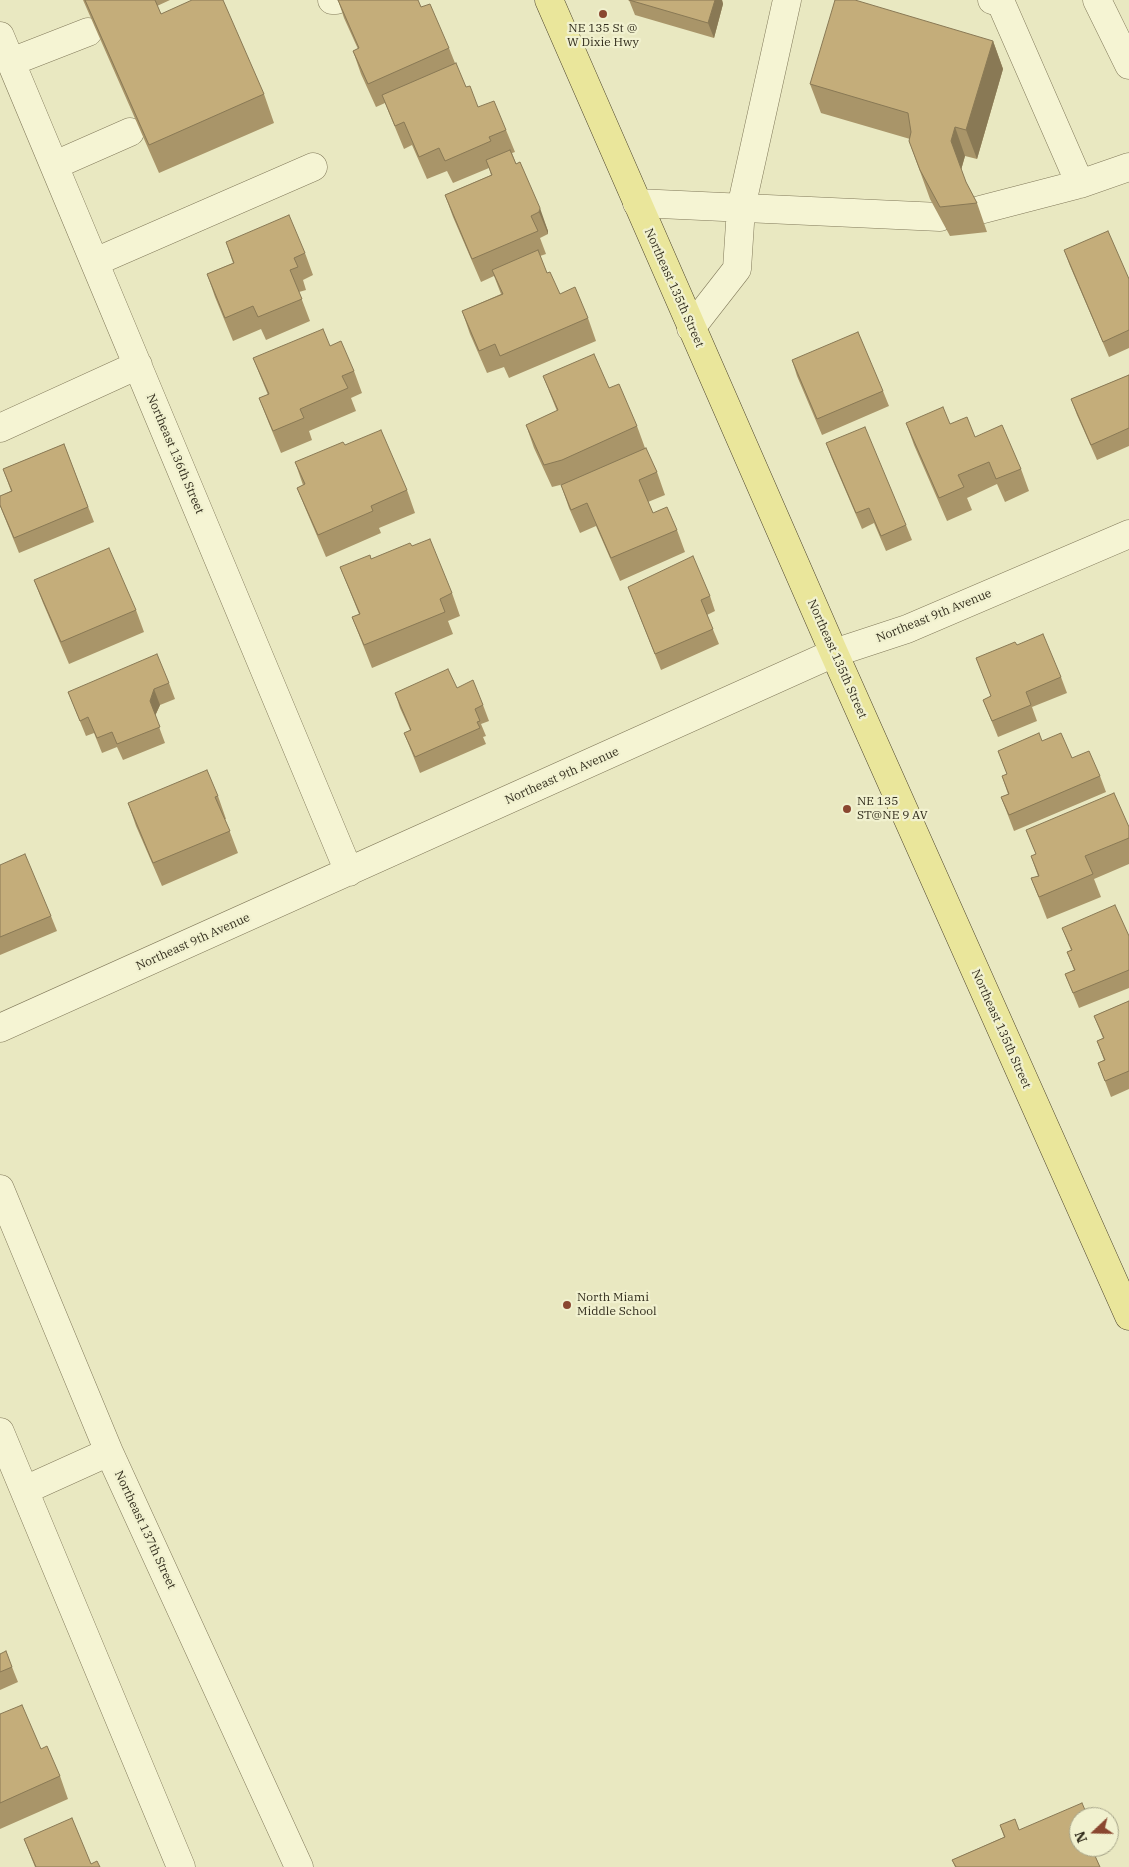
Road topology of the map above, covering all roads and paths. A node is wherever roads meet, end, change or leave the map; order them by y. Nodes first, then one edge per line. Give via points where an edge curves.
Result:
1 (549, 0) edge
2 (788, 0) edge
3 (992, 0) edge
4 (1097, 0) edge
5 (88, 32) edge
6 (0, 36) edge
7 (11, 62) junction
8 (1129, 65) edge
9 (130, 132) edge
10 (55, 165) junction
11 (313, 167) dead end
12 (1129, 167) edge
13 (1080, 184) junction
14 (637, 203) junction
15 (741, 208) junction
16 (976, 211) edge
17 (940, 217) edge
18 (95, 262) junction
19 (691, 328) junction
20 (138, 365) junction
21 (0, 428) edge
22 (1129, 534) edge
23 (834, 653) junction
24 (349, 872) junction
25 (0, 1028) edge
26 (0, 1189) edge
27 (1129, 1316) edge
28 (0, 1432) edge
29 (109, 1452) junction
30 (25, 1490) junction
31 (181, 1867) edge
32 (299, 1867) edge

1 - 14 main road, Northeast 135th Street
2 - 15 street
3 - 13 street via 1001,3
4 - 8 street
5 - 7 street
6 - 7 street, Northeast 136th Street
7 - 10 street, Northeast 136th Street
9 - 10 street
10 - 18 street, Northeast 136th Street
11 - 18 street
12 - 13 street
13 - 16 street
14 - 15 street
14 - 19 main road, Northeast 135th Street
15 - 17 street
15 - 19 street via 737,269
18 - 20 street, Northeast 136th Street
19 - 23 main road, Northeast 135th Street
20 - 21 street
20 - 24 street, Northeast 136th Street
22 - 23 street, Northeast 9th Avenue via 906,629
23 - 24 street, Northeast 9th Avenue
23 - 27 main road, Northeast 135th Street
24 - 25 street, Northeast 9th Avenue
26 - 29 street, Northeast 137th Street
28 - 30 street
29 - 30 street
29 - 32 street, Northeast 137th Street
30 - 31 street

